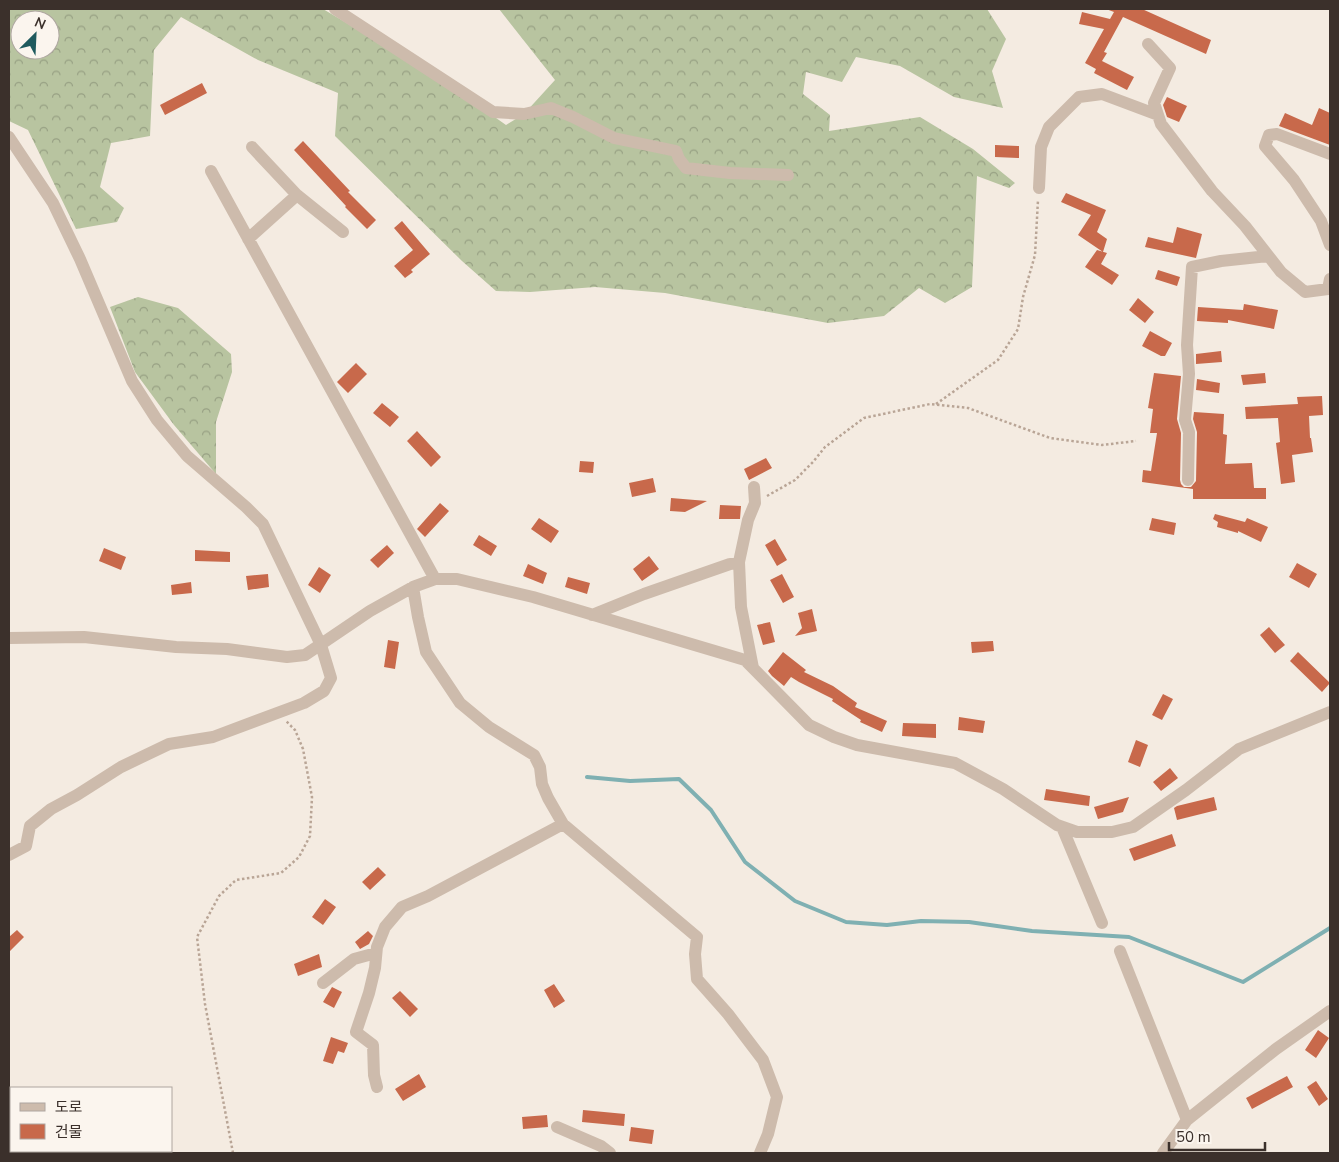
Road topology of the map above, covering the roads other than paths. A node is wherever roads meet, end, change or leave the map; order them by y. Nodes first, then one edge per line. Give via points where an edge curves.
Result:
1 (335, 9) edge
2 (1148, 44) dead end
3 (1158, 115) junction
4 (9, 137) edge
5 (252, 147) dead end
6 (1330, 154) edge
7 (211, 171) dead end
8 (788, 175) dead end
9 (1039, 188) road end
10 (297, 195) junction
11 (343, 232) dead end
12 (248, 239) junction
13 (1330, 246) edge
14 (1268, 256) junction
15 (1330, 279) edge
16 (1188, 480) dead end
17 (754, 487) dead end
18 (739, 562) junction
19 (434, 579) junction
20 (413, 587) junction
21 (592, 615) junction
22 (9, 638) edge
23 (321, 645) junction
24 (753, 668) junction
25 (1330, 712) edge
26 (563, 824) junction
27 (1062, 827) junction
28 (9, 855) edge
29 (1102, 923) dead end
30 (1120, 952) dead end
31 (376, 953) junction
32 (323, 983) dead end
33 (1330, 1011) edge
34 (377, 1087) dead end
35 (1187, 1120) junction
36 (557, 1127) dead end
37 (610, 1153) edge
38 (760, 1153) edge
39 (1163, 1153) edge

1 - 8 street via 492,112 524,114 551,108 614,138 676,151 686,168
2 - 3 street via 1170,68 1154,103
3 - 9 street via 1102,94 1079,97 1049,127 1041,147
3 - 14 street via 1161,124 1212,191
4 - 23 street via 54,203 132,381 157,420 187,456 263,524
5 - 10 street
6 - 13 street via 1277,134 1269,135 1265,146 1294,180 1321,221
7 - 12 street
10 - 11 street
10 - 12 street
12 - 19 street
14 - 15 street via 1280,272 1305,292 1328,289
14 - 16 street via 1192,266 1187,345
17 - 18 street via 755,503
18 - 21 street
18 - 24 street via 741,607
19 - 20 street
19 - 21 street via 466,582 533,597
20 - 23 street via 370,611
20 - 26 street via 426,652 460,703 489,728 534,755 540,767 542,784
21 - 24 street via 745,660
22 - 23 street via 84,637 287,657 305,655
23 - 28 street via 331,678 324,691 304,703 213,737 169,744 121,767 51,809 30,826 26,846
24 - 27 street via 809,725 857,745 955,763 995,784
25 - 27 street via 1239,749 1133,827 1112,832 1077,832
26 - 31 street via 437,892 402,907 385,927
26 - 38 street via 697,936 697,979 763,1060 777,1097
27 - 29 street
30 - 35 street
31 - 32 street via 354,959
31 - 34 street via 371,984 356,1032 373,1045
33 - 35 street via 1276,1049
35 - 39 street
36 - 37 street via 602,1146

